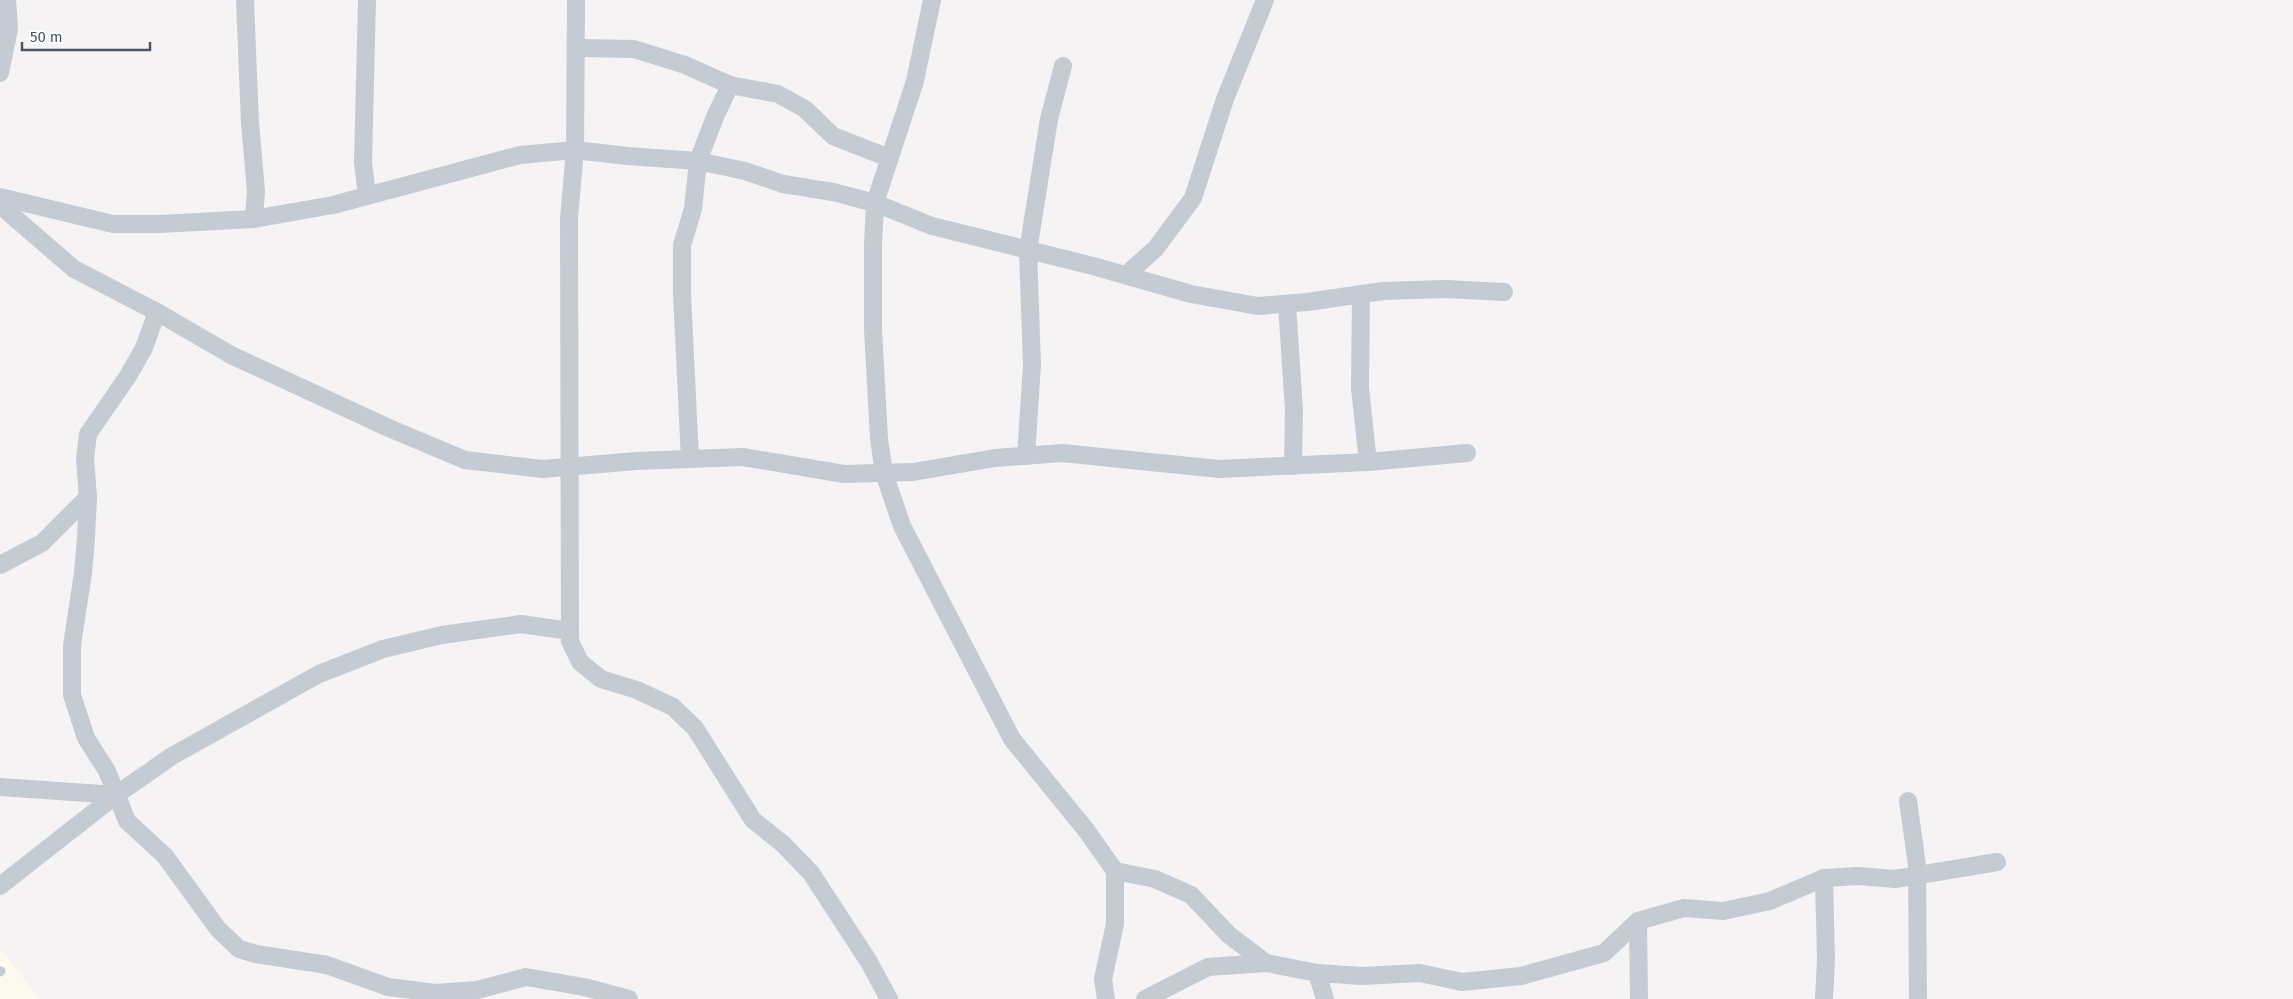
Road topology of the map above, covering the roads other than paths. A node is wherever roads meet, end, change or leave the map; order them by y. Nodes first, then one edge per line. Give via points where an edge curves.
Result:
1 (7, 0) edge
2 (245, 0) edge
3 (367, 0) edge
4 (576, 0) edge
5 (932, 0) edge
6 (1265, 0) edge
7 (576, 48) junction
8 (1063, 66) dead end
9 (0, 73) edge
10 (730, 84) junction
11 (575, 150) junction
12 (890, 158) junction
13 (698, 161) junction
14 (367, 196) junction
15 (0, 197) edge
16 (876, 204) junction
17 (0, 205) edge
18 (254, 219) junction
19 (1028, 251) junction
20 (1126, 275) junction
21 (1504, 292) dead end
22 (1361, 294) junction
23 (1286, 304) junction
24 (157, 312) junction
25 (1467, 453) dead end
26 (1026, 456) junction
27 (690, 459) junction
28 (1368, 462) junction
29 (570, 466) junction
30 (1293, 466) junction
31 (884, 473) junction
32 (88, 497) junction
33 (0, 565) edge
34 (570, 631) junction
35 (0, 788) edge
36 (116, 795) junction
37 (1908, 801) dead end
38 (1997, 862) dead end
39 (1115, 871) junction
40 (1917, 876) junction
41 (1824, 878) junction
42 (0, 886) edge
43 (1638, 921) junction
44 (1266, 963) junction
45 (1317, 973) junction
46 (629, 999) edge
47 (889, 999) edge
48 (1106, 999) edge
49 (1145, 999) edge
50 (1325, 999) edge
51 (1639, 999) edge
52 (1824, 999) edge
53 (1918, 999) edge

1 - 9 street via 9,29
2 - 18 street via 256,191
3 - 14 street via 363,162
4 - 7 street
5 - 12 street via 915,81
6 - 20 street via 1225,99 1193,198 1156,248
7 - 10 street via 634,49
7 - 11 street
8 - 19 street via 1048,119
10 - 12 street via 778,94 805,109 833,136
10 - 13 street
11 - 13 street
11 - 14 street via 520,155
11 - 29 street via 570,218
12 - 16 street
13 - 16 street
13 - 27 street via 693,209 682,245
14 - 18 street
15 - 18 street via 113,224
16 - 19 street via 932,226
16 - 31 street via 872,246 873,329
17 - 24 street via 74,269
19 - 20 street
19 - 26 street via 1032,365
20 - 23 street via 1191,294 1258,306
21 - 22 street via 1446,289
22 - 23 street
22 - 28 street via 1360,388
23 - 30 street via 1294,411
24 - 29 street via 231,355 465,460 544,469
24 - 32 street via 144,348 88,434 85,459
25 - 28 street
26 - 30 street via 1062,453 1219,469
26 - 31 street
27 - 29 street
27 - 31 street via 743,457 844,474
28 - 30 street
29 - 34 street
31 - 39 street via 902,526 1012,739
32 - 33 street via 42,543
32 - 36 street via 83,574 72,645 72,695 86,738 107,771
34 - 36 street via 521,624 442,635 383,649 319,674 235,719 172,756
34 - 47 street via 570,641 580,662 601,679 637,690 673,707 695,728 753,820 783,844 811,873
35 - 36 street
36 - 42 street
36 - 46 street via 127,821 164,856 218,928 239,949 327,965 388,987 436,993 477,990 526,977
37 - 40 street
38 - 40 street
39 - 44 street via 1155,878 1191,895 1229,935
39 - 48 street via 1115,924 1103,979
40 - 41 street via 1895,879
40 - 53 street
41 - 43 street via 1770,901 1723,912 1684,908
41 - 52 street
43 - 45 street via 1604,953 1521,976 1462,982 1420,973 1362,976
43 - 51 street
44 - 45 street
44 - 49 street via 1208,968
45 - 50 street

